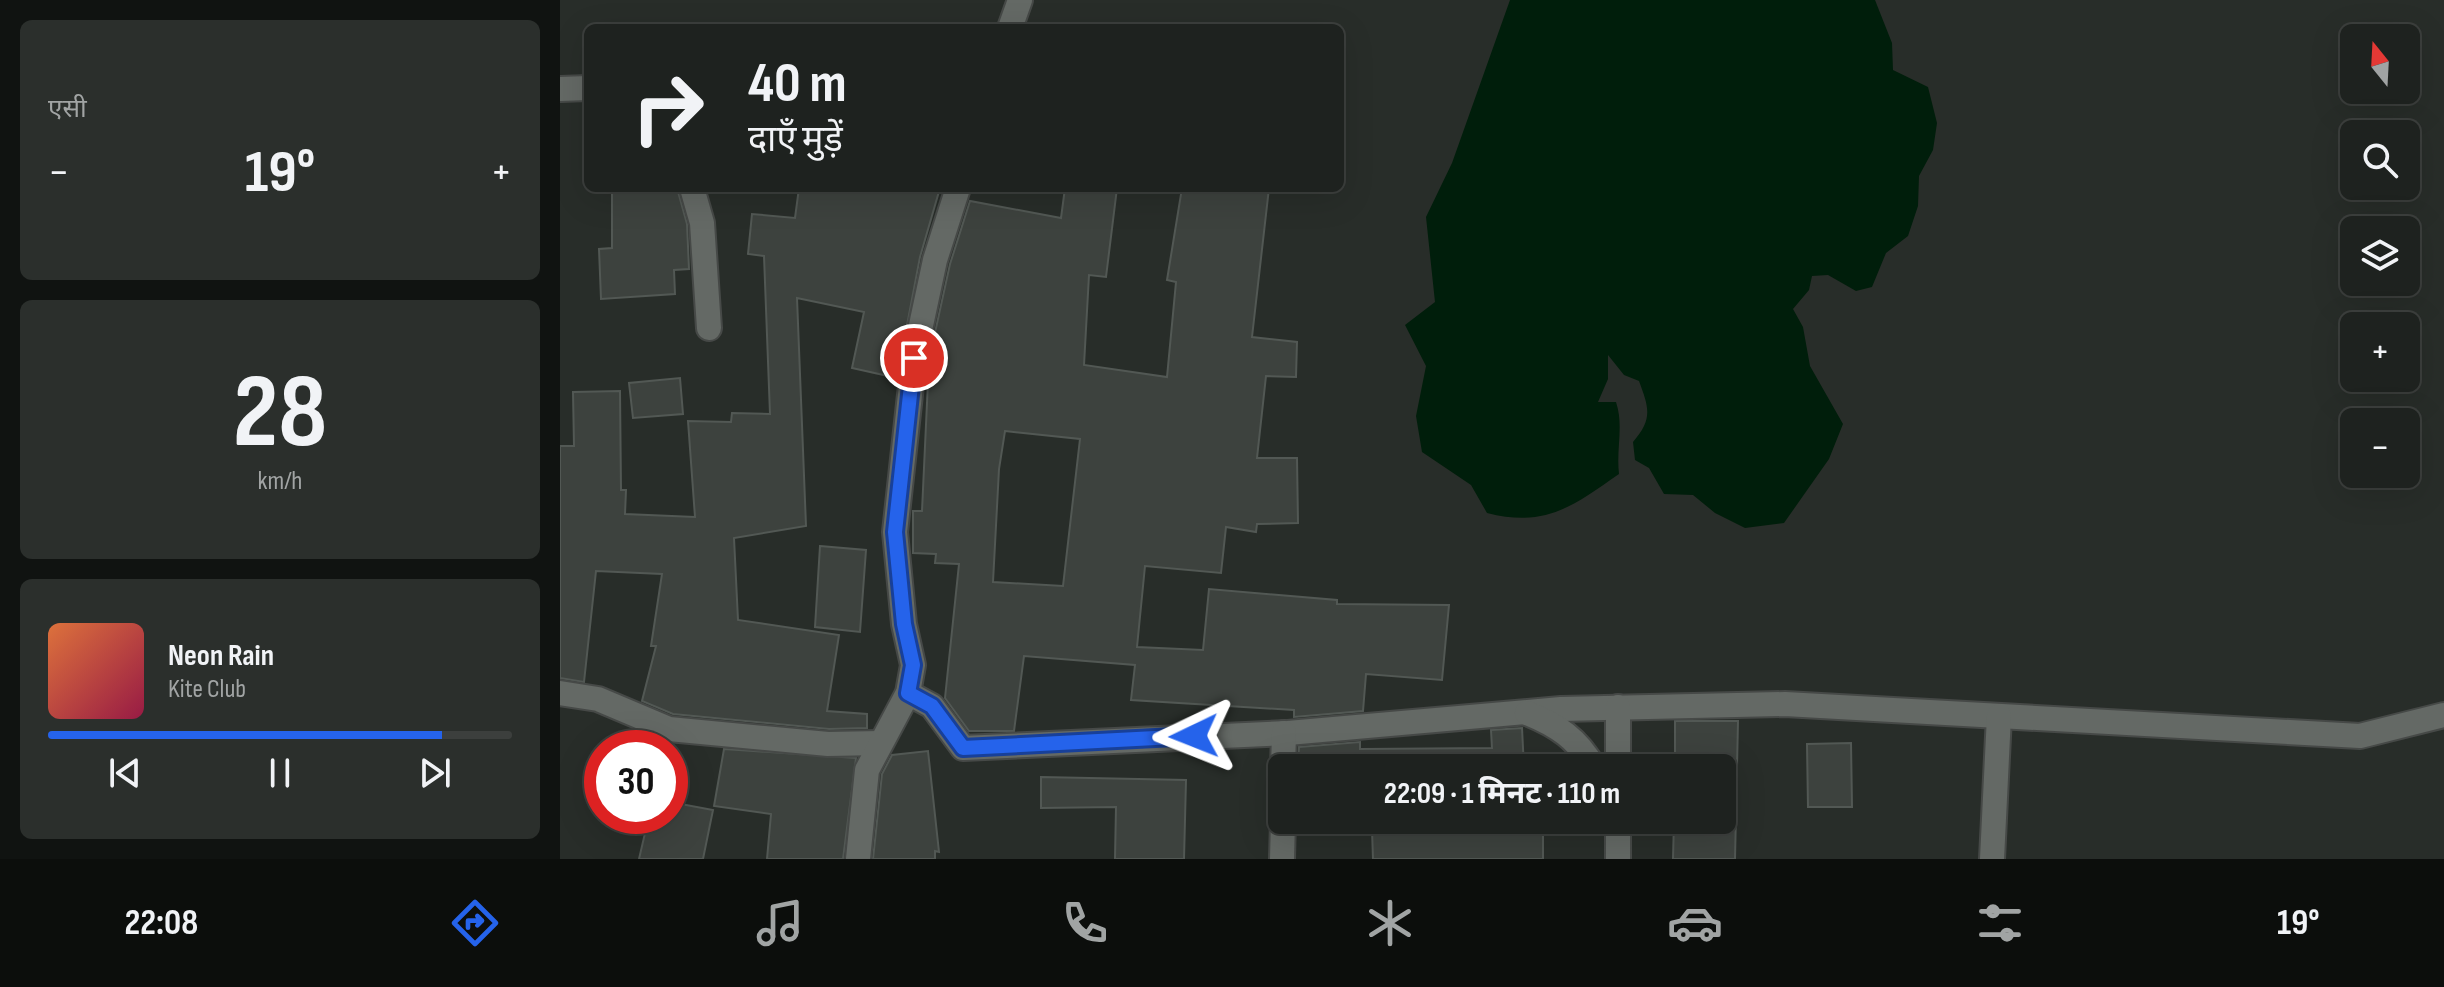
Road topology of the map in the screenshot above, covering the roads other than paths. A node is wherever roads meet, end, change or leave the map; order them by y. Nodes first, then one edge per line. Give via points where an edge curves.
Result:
1 (1020, 0) edge
2 (1011, 24) edge
3 (693, 192) edge
4 (957, 192) edge
5 (709, 328) dead end
6 (560, 693) edge
7 (908, 693) junction
8 (1618, 707) junction
9 (1524, 712) junction
10 (2444, 715) edge
11 (1999, 716) junction
12 (1284, 733) junction
13 (880, 743) junction
14 (1283, 754) edge
15 (1584, 754) edge
16 (1618, 754) edge
17 (1283, 834) edge
18 (858, 859) edge
19 (1282, 859) edge
20 (1992, 859) edge

1 - 2 street
3 - 5 street via 702,223
4 - 7 street via 935,260 914,358 895,532 913,665
6 - 13 street via 598,699 669,729 828,744
7 - 12 street via 932,706 963,748
7 - 13 street
8 - 9 street
8 - 11 street via 1785,704
8 - 16 street
9 - 12 street
9 - 15 street via 1554,724
10 - 11 street via 2360,736
11 - 20 street
12 - 14 street
13 - 18 street via 867,770
17 - 19 street

